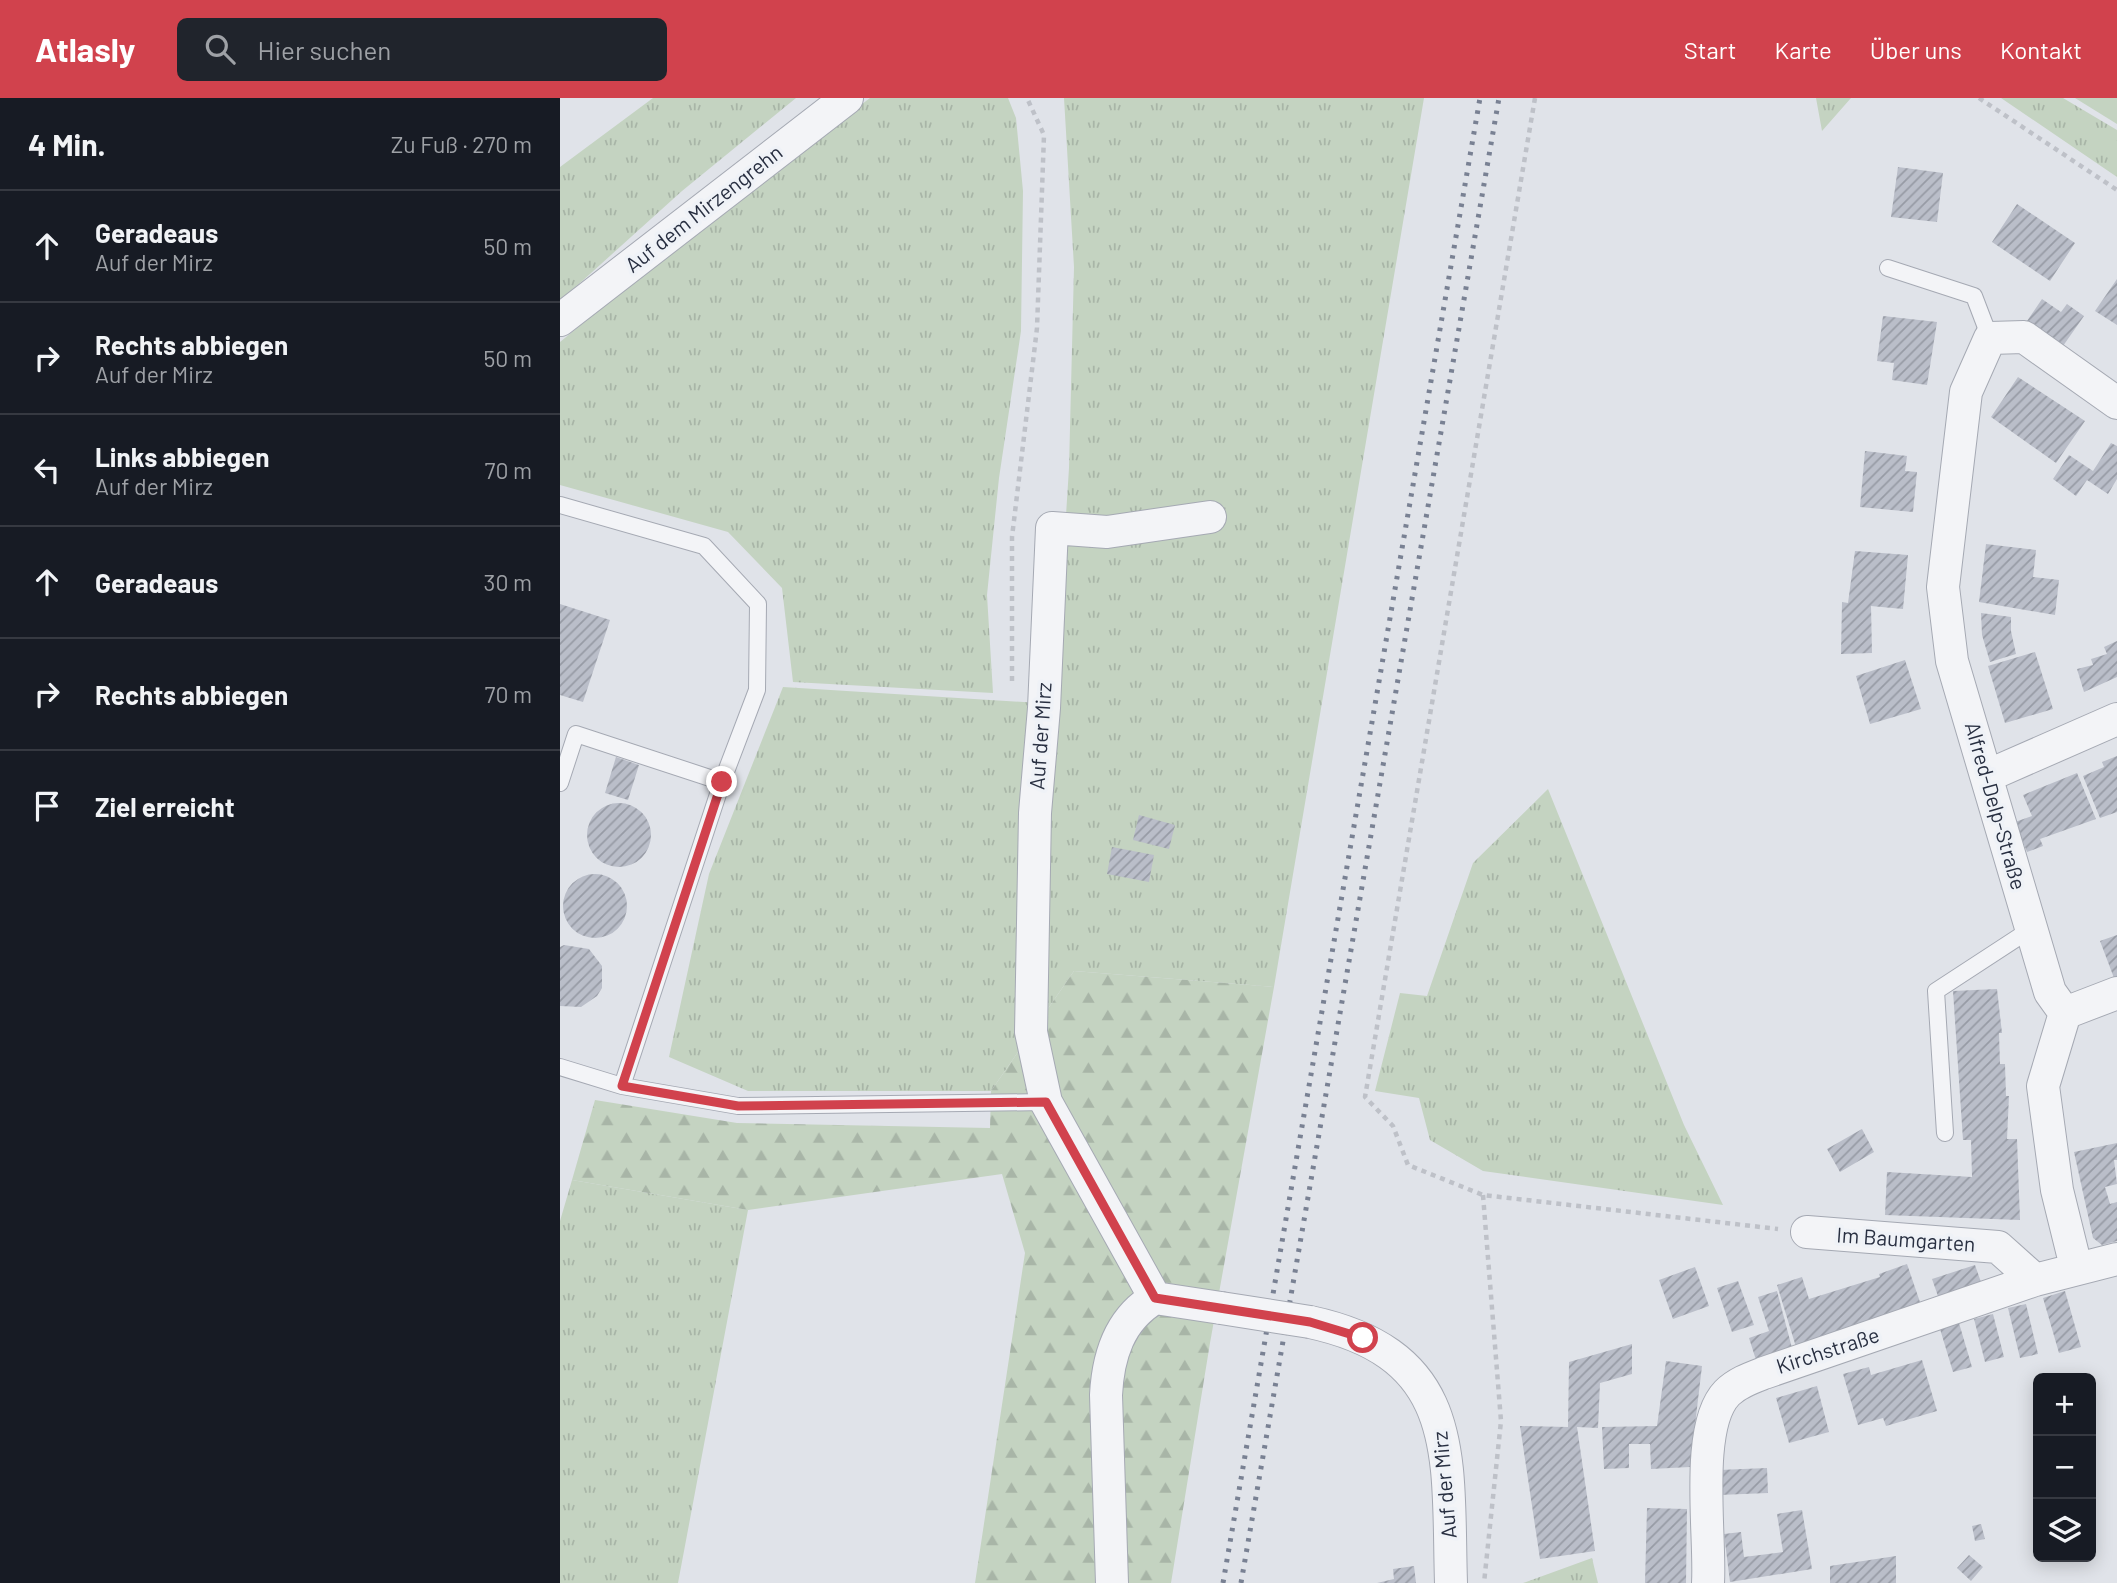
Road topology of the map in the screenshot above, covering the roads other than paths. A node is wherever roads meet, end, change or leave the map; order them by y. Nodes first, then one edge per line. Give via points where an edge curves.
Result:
1 (848, 98) edge
2 (1888, 268) dead end
3 (560, 320) edge
4 (1990, 338) junction
5 (2117, 403) edge
6 (560, 505) edge
7 (1210, 517) dead end
8 (2117, 719) edge
9 (1987, 776) junction
10 (722, 782) junction
11 (560, 783) edge
12 (2031, 929) junction
13 (2117, 993) edge
14 (2065, 1013) junction
15 (560, 1066) edge
16 (622, 1086) junction
17 (1046, 1102) junction
18 (1945, 1133) dead end
19 (1807, 1233) road end
20 (2117, 1259) edge
21 (2076, 1267) junction
22 (2035, 1280) junction
23 (1155, 1298) junction
24 (1112, 1583) edge
25 (1451, 1583) edge
26 (1707, 1583) edge

1 - 3 street, Auf dem Mirzengrehn
2 - 4 lane via 1974,296
4 - 5 street via 2024,337
4 - 9 street, Alfred-Delp-Straße via 1966,392 1943,587 1952,662
6 - 10 lane via 704,546 758,604 757,690
7 - 17 street, Auf der Mirz via 1107,532 1052,528 1035,813 1031,1032
8 - 9 street
9 - 12 street, Alfred-Delp-Straße
10 - 11 lane via 576,734
10 - 16 lane
12 - 14 street, Alfred-Delp-Straße via 2050,992
12 - 18 lane via 1936,991
13 - 14 street
14 - 21 street via 2043,1086 2057,1190
15 - 16 lane
16 - 17 lane via 738,1106
17 - 23 street, Auf der Mirz
19 - 22 street, Im Baumgarten via 1998,1247
20 - 21 street, Kirchstraße
21 - 22 street, Kirchstraße
22 - 26 street, Kirchstraße via 1764,1373 1726,1394 1714,1417 1709,1445
23 - 24 street via 1141,1306 1120,1334 1107,1373
23 - 25 street, Auf der Mirz, bridge via 1338,1328 1398,1360 1429,1400 1441,1425

